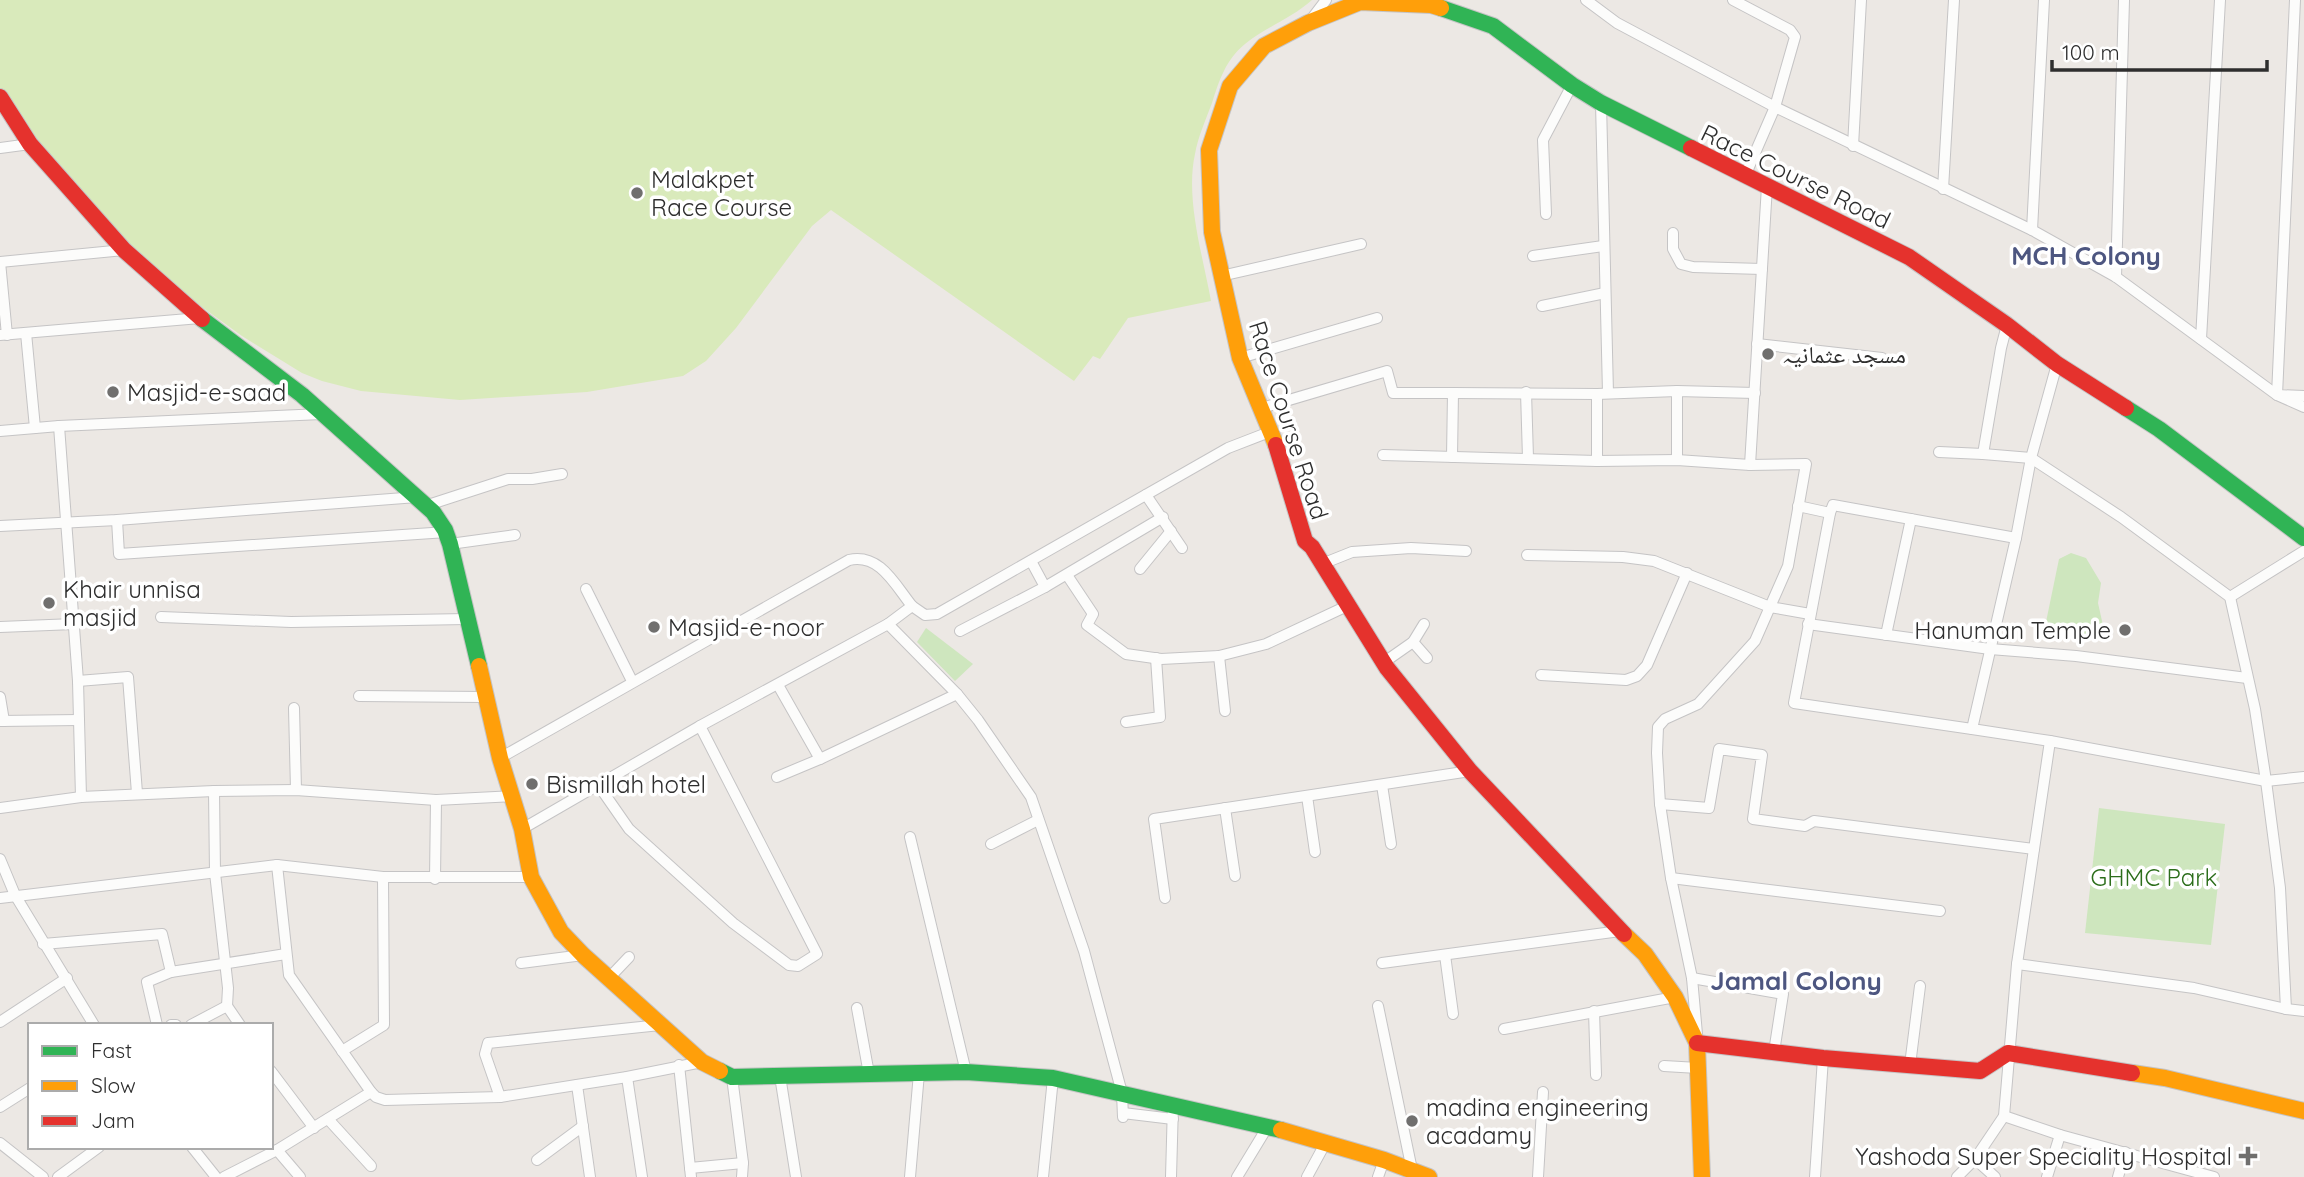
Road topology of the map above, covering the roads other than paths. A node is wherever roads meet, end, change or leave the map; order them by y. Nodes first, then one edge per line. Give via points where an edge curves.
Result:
1 (1326, 0) edge
2 (1586, 0) edge
3 (1733, 0) edge
4 (1861, 0) edge
5 (1954, 0) edge
6 (2044, 0) edge
7 (2124, 0) edge
8 (2220, 0) edge
9 (2295, 0) edge
10 (1308, 23) junction
11 (1572, 85) junction
12 (0, 97) edge
13 (1601, 103) junction
14 (1774, 107) junction
15 (30, 144) junction
16 (1853, 146) junction
17 (0, 148) edge
18 (1745, 176) junction
19 (1767, 186) junction
20 (1943, 189) junction
21 (1546, 214) dead end
22 (2032, 230) junction
23 (1673, 233) dead end
24 (1361, 244) dead end
25 (1604, 246) junction
26 (124, 250) junction
27 (1533, 256) dead end
28 (0, 262) edge
29 (1762, 269) junction
30 (1222, 276) junction
31 (2116, 277) junction
32 (1605, 293) junction
33 (1542, 306) dead end
34 (200, 318) junction
35 (1377, 318) dead end
36 (2007, 324) junction
37 (26, 333) junction
38 (3, 335) edge
39 (2201, 340) junction
40 (1757, 344) junction
41 (1240, 358) junction
42 (1882, 359) dead end
43 (2057, 364) junction
44 (1677, 391) junction
45 (1525, 392) junction
46 (1454, 393) junction
47 (1602, 393) junction
48 (1755, 393) junction
49 (2277, 395) junction
50 (2304, 396) edge
51 (2304, 407) edge
52 (1262, 408) junction
53 (322, 414) junction
54 (59, 426) junction
55 (35, 428) junction
56 (0, 431) edge
57 (1272, 431) junction
58 (1939, 452) dead end
59 (1983, 454) junction
60 (1383, 455) dead end
61 (1452, 457) junction
62 (1528, 458) junction
63 (2031, 458) junction
64 (1677, 460) junction
65 (1597, 461) junction
66 (1750, 465) junction
67 (562, 474) dead end
68 (1146, 495) junction
69 (423, 501) junction
70 (1798, 506) junction
71 (1830, 513) junction
72 (1163, 517) junction
73 (1911, 519) junction
74 (117, 520) junction
75 (66, 522) junction
76 (0, 526) edge
77 (1171, 531) junction
78 (515, 535) dead end
79 (449, 538) junction
80 (2016, 538) junction
81 (2304, 538) edge
82 (1182, 548) dead end
83 (2304, 550) edge
84 (1466, 551) dead end
85 (1527, 555) dead end
86 (1031, 561) junction
87 (1322, 564) junction
88 (1140, 569) dead end
89 (1687, 573) junction
90 (1067, 575) junction
91 (1045, 587) junction
92 (586, 589) dead end
93 (2230, 597) junction
94 (912, 606) junction
95 (1346, 606) junction
96 (1770, 607) junction
97 (161, 617) dead end
98 (467, 619) junction
99 (1809, 619) junction
100 (74, 624) junction
101 (888, 624) junction
102 (1424, 624) dead end
103 (0, 627) edge
104 (960, 631) dead end
105 (1886, 635) junction
106 (1413, 642) junction
107 (1990, 649) junction
108 (1219, 656) junction
109 (1156, 658) junction
110 (1427, 658) dead end
111 (1383, 663) junction
112 (1541, 675) dead end
113 (2247, 678) junction
114 (78, 681) junction
115 (632, 681) junction
116 (778, 685) junction
117 (957, 694) junction
118 (359, 696) dead end
119 (0, 697) edge
120 (485, 697) junction
121 (294, 708) dead end
122 (1225, 711) dead end
123 (79, 720) junction
124 (2, 721) edge
125 (1126, 722) dead end
126 (700, 726) junction
127 (1972, 729) junction
128 (2050, 741) junction
129 (500, 758) junction
130 (820, 759) junction
131 (1470, 771) junction
132 (777, 776) dead end
133 (2304, 777) edge
134 (2266, 781) junction
135 (1382, 785) junction
136 (599, 786) junction
137 (214, 790) junction
138 (296, 790) junction
139 (137, 793) junction
140 (513, 796) junction
141 (1307, 796) junction
142 (81, 797) junction
143 (436, 800) junction
144 (1660, 804) junction
145 (0, 808) edge
146 (1225, 808) junction
147 (1038, 820) junction
148 (522, 829) junction
149 (910, 837) dead end
150 (991, 844) dead end
151 (1391, 844) dead end
152 (2034, 849) junction
153 (1315, 852) dead end
154 (0, 859) edge
155 (277, 865) junction
156 (215, 873) junction
157 (1235, 876) dead end
158 (383, 877) junction
159 (531, 877) junction
160 (1671, 878) junction
161 (435, 879) junction
162 (15, 895) junction
163 (0, 898) edge
164 (1165, 898) dead end
165 (1940, 911) dead end
166 (1620, 931) junction
167 (43, 944) junction
168 (286, 954) junction
169 (583, 955) junction
170 (1445, 955) junction
171 (629, 957) dead end
172 (520, 963) dead end
173 (1382, 963) dead end
174 (225, 964) junction
175 (2017, 964) junction
176 (171, 972) junction
177 (67, 978) junction
178 (609, 978) junction
179 (1692, 978) junction
180 (1920, 986) dead end
181 (1675, 997) junction
182 (227, 1006) junction
183 (1378, 1006) dead end
184 (857, 1008) dead end
185 (2286, 1009) junction
186 (1594, 1011) junction
187 (2304, 1011) edge
188 (1453, 1014) dead end
189 (0, 1022) edge
190 (93, 1023) edge
191 (157, 1023) edge
192 (195, 1023) edge
193 (239, 1023) edge
194 (660, 1025) junction
195 (1504, 1029) dead end
196 (1697, 1043) junction
197 (342, 1051) junction
198 (1774, 1052) junction
199 (2008, 1053) junction
200 (1823, 1058) junction
201 (702, 1062) junction
202 (679, 1065) junction
203 (1910, 1065) junction
204 (1664, 1066) dead end
205 (1698, 1068) junction
206 (966, 1072) junction
207 (919, 1073) junction
208 (273, 1074) edge
209 (869, 1074) junction
210 (1596, 1075) dead end
211 (780, 1076) junction
212 (627, 1077) junction
213 (732, 1077) junction
214 (1053, 1078) junction
215 (577, 1084) junction
216 (28, 1089) edge
217 (372, 1092) junction
218 (1543, 1092) dead end
219 (1122, 1093) junction
220 (500, 1097) junction
221 (0, 1107) edge
222 (2304, 1111) edge
223 (1173, 1112) junction
224 (2004, 1116) junction
225 (328, 1119) junction
226 (583, 1126) junction
227 (1268, 1126) junction
228 (314, 1128) junction
229 (2060, 1135) junction
230 (1326, 1142) junction
231 (0, 1143) edge
232 (96, 1149) edge
233 (194, 1149) edge
234 (277, 1150) junction
235 (2125, 1153) junction
236 (1975, 1159) junction
237 (537, 1160) dead end
238 (1384, 1160) junction
239 (743, 1163) junction
240 (371, 1166) dead end
241 (1412, 1170) junction
242 (691, 1172) edge
243 (43, 1177) edge
244 (58, 1177) edge
245 (216, 1177) edge
246 (224, 1177) edge
247 (300, 1177) edge
248 (590, 1177) edge
249 (642, 1177) edge
250 (742, 1177) edge
251 (796, 1177) edge
252 (910, 1177) edge
253 (1044, 1177) edge
254 (1171, 1177) edge
255 (1237, 1177) edge
256 (1307, 1177) edge
257 (1378, 1177) edge
258 (1429, 1177) edge
259 (1538, 1177) edge
260 (1702, 1177) edge
261 (1815, 1177) edge
262 (1957, 1177) edge
263 (1995, 1177) edge
264 (2047, 1177) edge
265 (2118, 1177) edge
266 (2214, 1177) edge

1 - 10 street
2 - 14 street via 1617,23
3 - 14 street via 1795,37
4 - 16 street
5 - 20 street
6 - 22 street
7 - 31 street
8 - 39 street
9 - 49 street
10 - 11 street, Race Course Road via 1360,2 1431,5 1493,26
10 - 30 street, Race Course Road via 1264,46 1230,86 1209,150 1212,232
11 - 13 street, Race Course Road
11 - 21 street via 1543,140
12 - 15 street
13 - 18 street, Race Course Road
13 - 25 street
14 - 16 street
14 - 18 street
15 - 17 street
15 - 26 street
16 - 20 street
18 - 19 street, Race Course Road
19 - 29 street
19 - 36 street, Race Course Road via 1909,257
20 - 22 street
22 - 31 street
23 - 29 street via 1673,249 1681,264
24 - 30 street
25 - 27 street
25 - 32 street
26 - 28 street
26 - 34 street
28 - 38 street
29 - 40 street
30 - 41 street, Race Course Road
31 - 39 street
32 - 33 street
32 - 47 street
34 - 37 street
34 - 53 street
35 - 41 street
36 - 43 street, Race Course Road
36 - 59 street
37 - 38 street
37 - 55 street
39 - 49 street
40 - 42 street
40 - 48 street
41 - 52 street, Race Course Road
43 - 63 street
43 - 81 street, Race Course Road via 2159,429
44 - 47 street
44 - 48 street
44 - 64 street
45 - 46 street
45 - 47 street
45 - 62 street
46 - 52 street via 1393,393 1387,371
46 - 61 street
47 - 65 street
48 - 66 street
49 - 50 street
49 - 51 street
52 - 57 street, Race Course Road
53 - 54 street
53 - 69 street
54 - 55 street
54 - 75 street
55 - 56 street
57 - 68 street via 1228,448
57 - 87 street, Race Course Road via 1305,541
58 - 59 street
59 - 63 street
60 - 61 street
61 - 62 street
62 - 65 street
63 - 80 street
63 - 93 street
64 - 65 street
64 - 66 street
66 - 70 street via 1806,464
67 - 69 street via 508,479
68 - 72 street
68 - 86 street
69 - 74 street
69 - 79 street
70 - 71 street
70 - 96 street via 1788,566
71 - 73 street via 1833,505
71 - 99 street
72 - 77 street
72 - 90 street
73 - 80 street
73 - 105 street
74 - 75 street
74 - 79 street via 119,554
75 - 76 street
75 - 100 street
77 - 82 street
77 - 88 street
78 - 79 street
79 - 98 street
80 - 107 street
81 - 83 street
83 - 93 street
84 - 87 street via 1352,551
85 - 89 street via 1644,559
86 - 91 street
86 - 94 street via 937,614 925,615
87 - 95 street, Race Course Road
89 - 96 street
89 - 112 street via 1647,664 1637,676 1626,680
90 - 91 street
90 - 109 street via 1093,614 1087,625 1126,654
91 - 104 street
92 - 115 street
93 - 113 street
94 - 101 street
94 - 115 street via 879,565 859,558 849,560
95 - 108 street via 1266,644
95 - 111 street, Race Course Road
96 - 99 street
96 - 144 street via 1755,641 1710,693 1658,727
97 - 98 street via 291,622
98 - 120 street
99 - 105 street
99 - 127 street via 1794,703
100 - 103 street
100 - 114 street
101 - 116 street
101 - 117 street
102 - 106 street
105 - 107 street
106 - 110 street
106 - 111 street
107 - 113 street
107 - 127 street
108 - 109 street
108 - 122 street
109 - 125 street via 1160,717
111 - 131 street, Race Course Road
113 - 134 street
114 - 123 street
114 - 139 street via 128,677
115 - 129 street
116 - 126 street
116 - 130 street
117 - 130 street
117 - 147 street via 1031,797
118 - 120 street
119 - 124 street
120 - 129 street
121 - 138 street
123 - 124 street
123 - 142 street
126 - 136 street
126 - 136 street via 817,954 798,966 789,965 733,923 629,829
127 - 128 street
128 - 134 street
128 - 152 street
129 - 140 street
130 - 132 street
131 - 135 street
131 - 166 street, Race Course Road
133 - 134 street
134 - 185 street via 2280,888
135 - 141 street
135 - 151 street
136 - 148 street
137 - 138 street
137 - 139 street
137 - 156 street
138 - 143 street
139 - 142 street
140 - 143 street
140 - 148 street
141 - 146 street
141 - 153 street
142 - 145 street
143 - 161 street
144 - 152 street via 1709,808 1719,749 1762,755 1754,819 1805,827 1814,821
144 - 160 street
146 - 157 street
146 - 164 street via 1154,819
147 - 150 street
147 - 219 street via 1084,951
148 - 159 street
149 - 206 street
152 - 175 street
154 - 162 street
155 - 156 street
155 - 158 street
155 - 168 street
156 - 162 street
156 - 174 street
158 - 161 street
158 - 197 street via 384,1025
159 - 161 street
159 - 169 street via 561,932
160 - 165 street
160 - 179 street
162 - 163 street
162 - 167 street
166 - 170 street
166 - 181 street, Race Course Road via 1645,954
167 - 176 street via 162,934
167 - 177 street
168 - 174 street
168 - 197 street via 289,975
169 - 172 street
169 - 178 street
170 - 173 street
170 - 188 street
171 - 178 street
174 - 176 street
174 - 182 street
175 - 185 street via 2194,988
175 - 199 street
176 - 191 street via 147,982
177 - 189 street
177 - 190 street
178 - 194 street
179 - 196 street
179 - 198 street via 1783,994
180 - 203 street
181 - 186 street
181 - 196 street, Race Course Road
182 - 192 street
182 - 193 street
183 - 241 street
184 - 209 street
185 - 187 street
186 - 195 street
186 - 210 street
194 - 201 street
194 - 220 street via 488,1043 485,1054
196 - 198 street
196 - 205 street, Race Course Road
197 - 217 street
198 - 200 street
199 - 203 street via 1980,1071
199 - 222 street via 2165,1078
199 - 224 street
200 - 203 street
200 - 261 street
201 - 202 street
201 - 213 street
202 - 212 street
202 - 242 street
204 - 205 street
205 - 260 street, Race Course Road
206 - 207 street
206 - 214 street
207 - 209 street
207 - 252 street
208 - 228 street
209 - 211 street
211 - 213 street
211 - 251 street
212 - 215 street
212 - 249 street
213 - 239 street
214 - 219 street
214 - 253 street
215 - 220 street
215 - 226 street
216 - 221 street
217 - 220 street via 385,1100
217 - 225 street
218 - 259 street
219 - 223 street
219 - 223 street via 1123,1115
223 - 227 street
223 - 254 street
224 - 229 street
224 - 236 street
225 - 228 street
225 - 240 street
226 - 237 street
226 - 248 street
227 - 230 street
227 - 255 street
228 - 234 street
229 - 235 street
229 - 264 street
230 - 238 street
230 - 256 street
231 - 243 street
232 - 244 street
233 - 245 street
234 - 246 street
234 - 247 street
235 - 265 street
235 - 266 street
236 - 262 street
236 - 263 street
238 - 241 street
238 - 257 street
239 - 242 street
239 - 250 street
241 - 258 street

